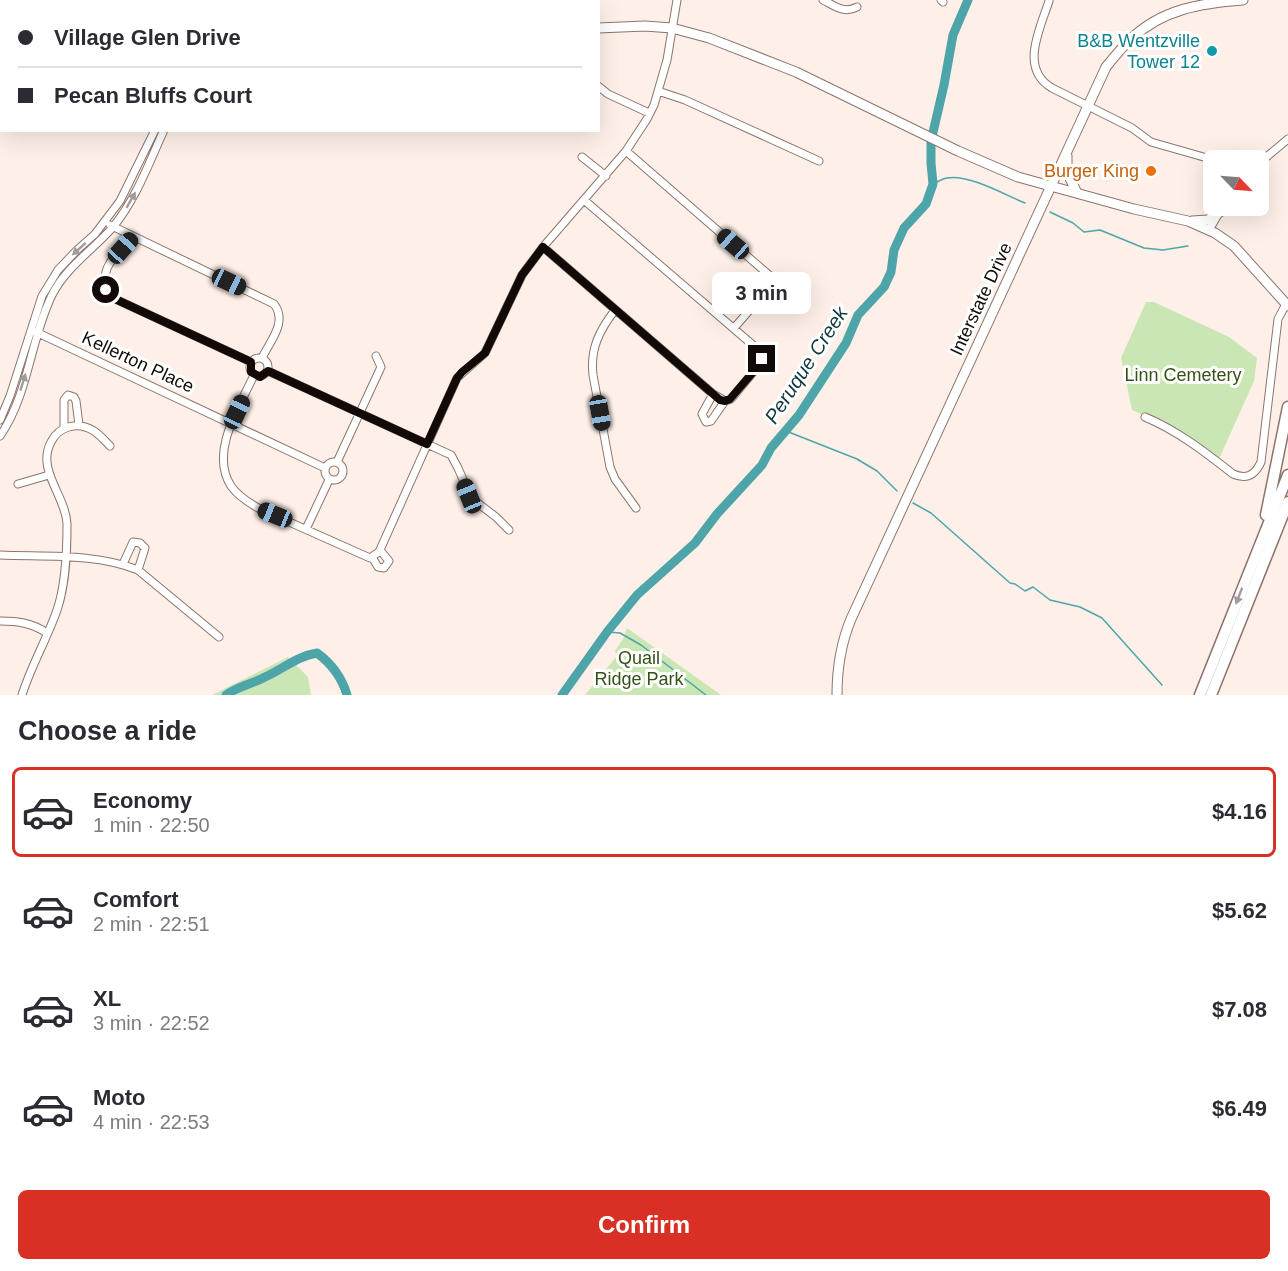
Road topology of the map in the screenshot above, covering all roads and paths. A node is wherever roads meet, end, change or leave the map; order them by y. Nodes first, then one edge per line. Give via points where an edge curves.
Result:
1 (677, 0) edge
2 (823, 0) edge
3 (1244, 0) edge
4 (1048, 1) edge
5 (857, 7) dead end
6 (600, 28) edge
7 (672, 28) junction
8 (600, 88) edge
9 (658, 91) junction
10 (1087, 106) junction
11 (649, 114) junction
12 (155, 132) edge
13 (163, 132) edge
14 (1288, 139) edge
15 (626, 151) junction
16 (1067, 151) junction
17 (1269, 155) edge
18 (582, 157) dead end
19 (1203, 157) edge
20 (819, 160) dead end
21 (606, 176) junction
22 (1051, 186) junction
23 (1077, 193) junction
24 (584, 200) junction
25 (1212, 216) edge
26 (1217, 216) edge
27 (1188, 221) junction
28 (104, 223) junction
29 (114, 226) junction
30 (1209, 230) junction
31 (133, 237) junction
32 (543, 247) junction
33 (1287, 305) edge
34 (615, 310) junction
35 (32, 328) junction
36 (734, 328) junction
37 (39, 334) junction
38 (376, 356) dead end
39 (262, 358) junction
40 (251, 362) junction
41 (268, 371) junction
42 (255, 375) junction
43 (713, 394) junction
44 (725, 401) junction
45 (1288, 406) edge
46 (360, 414) junction
47 (1145, 417) dead end
48 (0, 420) edge
49 (232, 423) junction
50 (79, 425) junction
51 (64, 428) junction
52 (0, 436) edge
53 (427, 444) junction
54 (110, 446) dead end
55 (337, 462) junction
56 (325, 468) junction
57 (49, 475) junction
58 (1288, 475) edge
59 (329, 480) junction
60 (18, 484) dead end
61 (1288, 502) edge
62 (636, 508) dead end
63 (1288, 518) edge
64 (306, 529) junction
65 (509, 530) dead end
66 (1261, 542) junction
67 (1268, 553) junction
68 (0, 555) edge
69 (65, 558) junction
70 (123, 564) junction
71 (138, 570) junction
72 (0, 621) edge
73 (47, 633) junction
74 (219, 637) dead end
75 (22, 695) edge
76 (837, 695) edge
77 (1200, 695) edge
78 (1211, 695) edge

1 - 7 street
2 - 5 street via 843,10
3 - 10 main road, Interstate Drive via 1202,3 1160,18 1139,32 1106,67
4 - 10 street via 1033,55 1036,70 1046,85
6 - 7 main road
7 - 9 street
7 - 22 main road via 755,55 1018,177
8 - 11 street
9 - 11 street
9 - 20 street
10 - 16 main road, Interstate Drive
10 - 19 street via 1151,142
11 - 15 street
12 - 28 street via 126,193
29 -> 13 street via 137,189
14 - 17 street
15 - 21 street
15 - 36 street via 769,275 769,288
16 - 22 main road, Interstate Drive
16 - 23 main road via 1067,172
18 - 21 street
21 - 24 street
22 - 23 main road
22 - 76 main road, Interstate Drive via 851,619 839,660
23 - 27 main road
24 - 32 street
24 - 36 street
25 - 27 main road via 1208,220
26 - 30 street
27 - 30 main road
28 - 29 street
28 -> 35 street via 58,270 40,300
29 - 31 street
29 - 37 street via 64,277 52,295
30 - 33 main road via 1234,246
31 - 39 street via 274,304 281,320
31 - 40 street via 105,273 106,290 113,298
32 - 34 street
32 - 53 street via 522,275 485,353 457,378
33 - 47 street via 1278,319 1261,462 1251,476 1233,474 1187,440
34 - 43 street
34 - 62 street via 594,345 591,361 610,467
35 - 37 street, Kellerton Place
35 - 48 street
36 - 44 street via 761,352 762,359
37 - 49 street, Kellerton Place
52 -> 37 street via 15,408
38 - 46 street via 381,367
39 - 40 street
39 - 41 street
40 - 42 street
41 - 42 street via 260,377
41 - 46 street
42 - 49 street
43 - 44 street
43 - 44 street via 702,414 706,422 714,418
45 - 66 highway
46 - 53 street
46 - 55 street
49 - 56 street, Kellerton Place
49 - 64 street via 223,456 231,487 260,509
50 - 51 street
50 - 51 street via 76,400 68,395 64,400
50 - 54 street via 93,430
51 - 57 street via 47,451
53 - 64 street via 376,554
53 - 65 street via 450,455 471,498
55 - 56 street
55 - 59 street via 344,472 341,478
56 - 59 street
57 - 60 street
57 - 69 street via 66,509
58 - 66 highway
59 - 64 street
61 - 67 highway
63 - 67 highway
66 -> 77 highway
67 - 78 highway
68 - 69 street
69 - 70 street
69 - 73 street via 64,583
70 - 71 street
70 - 71 street via 133,542 140,543 145,548
71 - 74 street
72 - 73 street via 20,621
73 - 75 street

